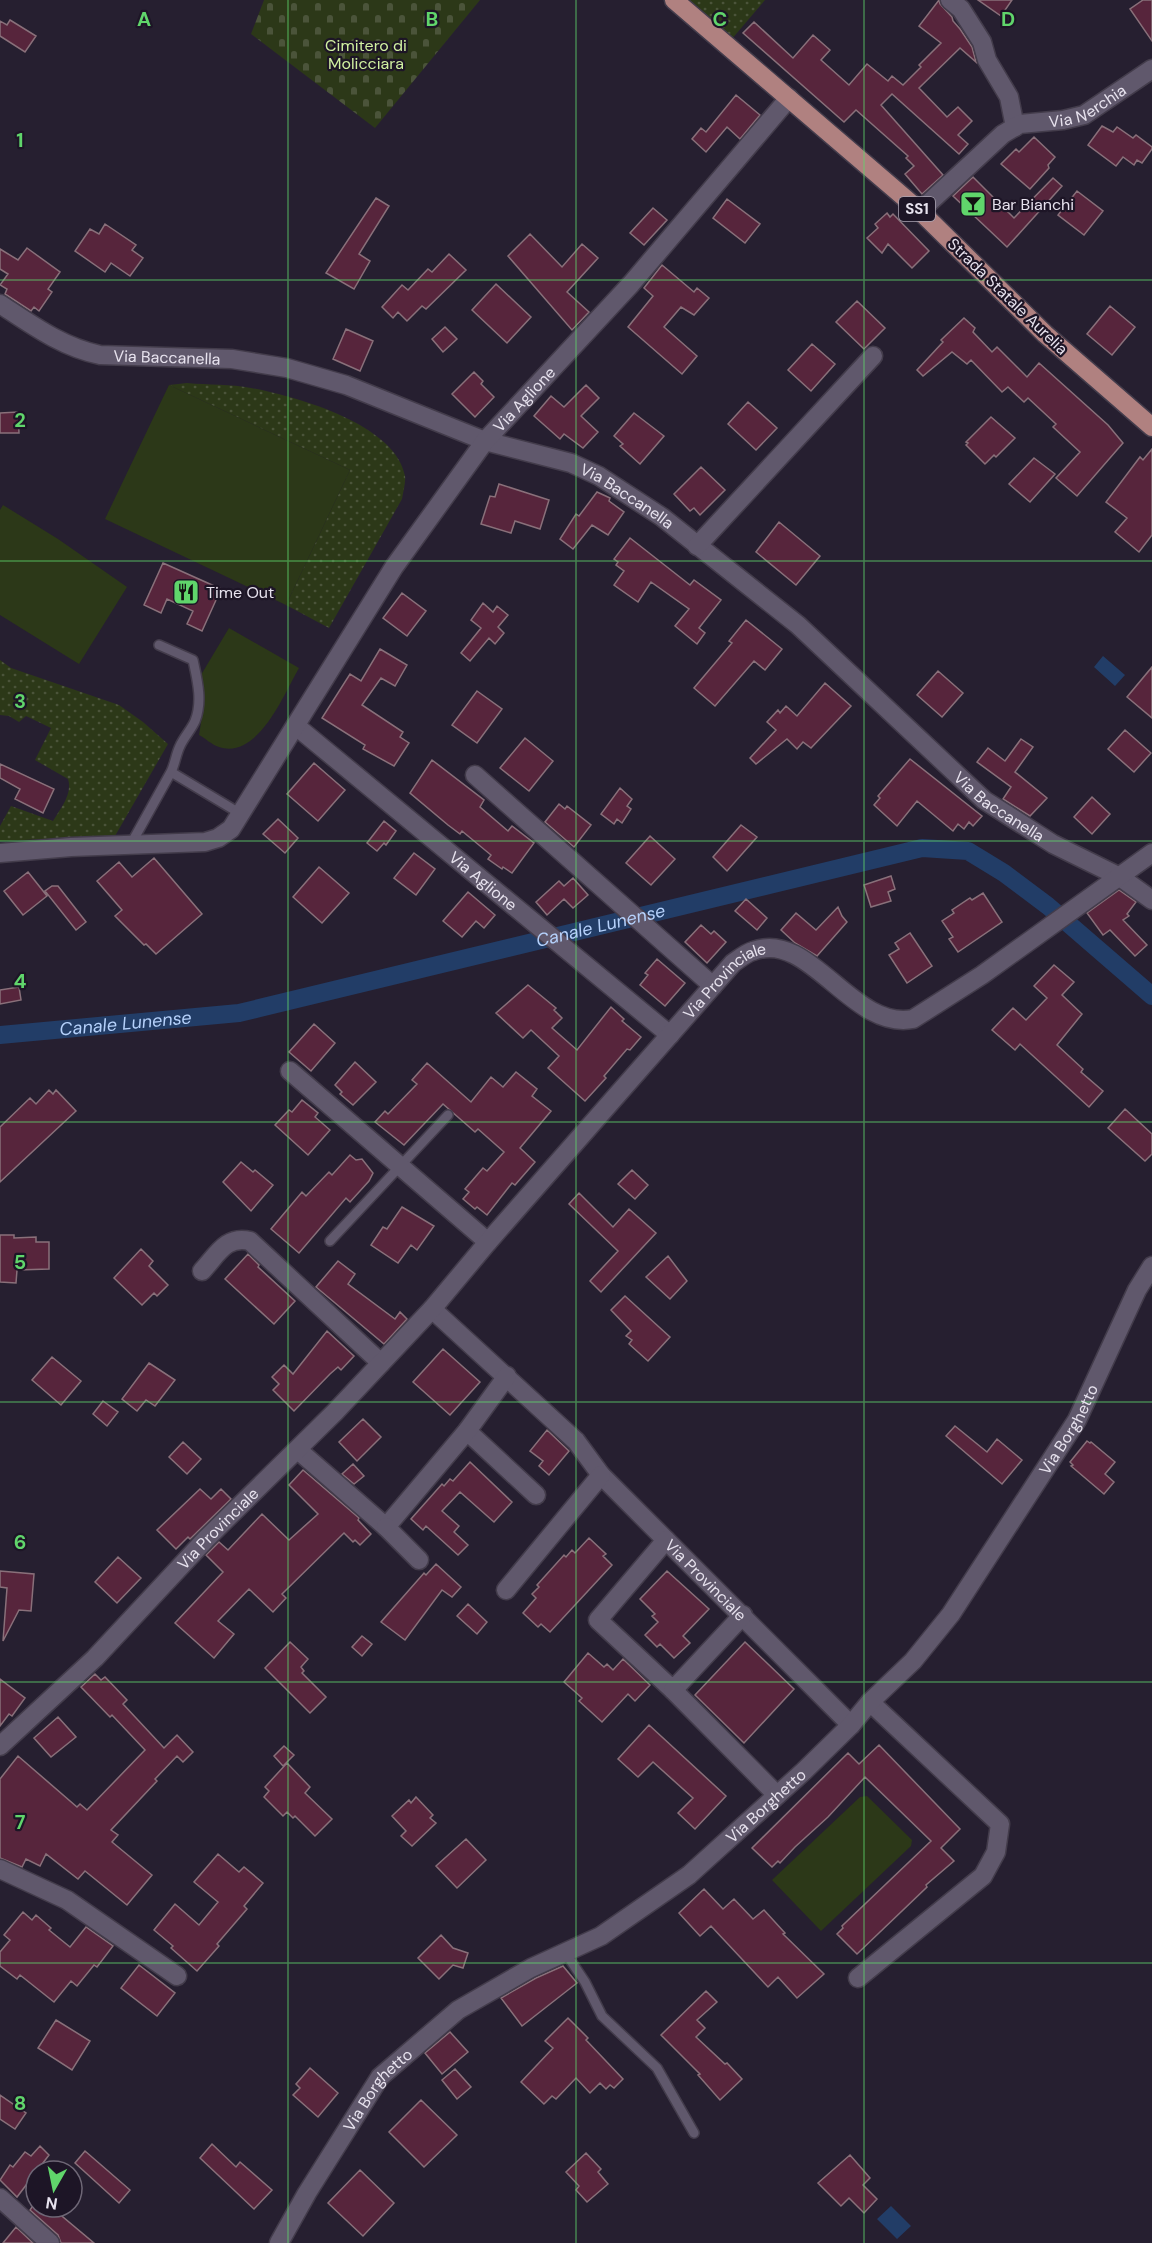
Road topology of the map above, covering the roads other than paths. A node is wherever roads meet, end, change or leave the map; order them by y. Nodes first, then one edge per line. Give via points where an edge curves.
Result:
1 (674, 0) edge
2 (950, 0) edge
3 (1152, 69) edge
4 (789, 98) junction
5 (1015, 127) junction
6 (920, 211) junction
7 (0, 304) edge
8 (873, 356) dead end
9 (1152, 427) edge
10 (485, 441) junction
11 (697, 546) junction
12 (159, 645) dead end
13 (296, 726) junction
14 (171, 772) junction
15 (475, 775) dead end
16 (241, 814) junction
17 (131, 844) junction
18 (1152, 852) edge
19 (0, 853) edge
20 (1120, 877) junction
21 (1152, 900) edge
22 (713, 986) junction
23 (670, 1035) junction
24 (290, 1071) dead end
25 (448, 1115) dead end
26 (401, 1166) junction
27 (330, 1242) dead end
28 (488, 1242) junction
29 (1152, 1268) edge
30 (202, 1271) dead end
31 (432, 1309) junction
32 (381, 1363) junction
33 (507, 1376) junction
34 (466, 1431) junction
35 (298, 1450) junction
36 (601, 1475) junction
37 (536, 1495) dead end
38 (386, 1527) junction
39 (666, 1540) junction
40 (419, 1560) dead end
41 (506, 1590) dead end
42 (743, 1615) junction
43 (673, 1690) junction
44 (870, 1702) junction
45 (851, 1725) junction
46 (0, 1746) edge
47 (777, 1795) junction
48 (0, 1869) edge
49 (565, 1952) junction
50 (177, 1977) dead end
51 (858, 1978) dead end
52 (694, 2133) dead end
53 (0, 2198) edge
54 (50, 2243) edge
55 (279, 2243) edge

1 - 4 main road, Strada Statale Aurelia / SS1
2 - 5 street via 961,9 982,42 987,60 1009,97
3 - 5 street, Via Nerchia via 1084,115
4 - 6 main road, Strada Statale Aurelia / SS1
4 - 10 street, Via Aglione via 631,284
5 - 6 street, Via Nerchia
6 - 9 main road, Strada Statale Aurelia / SS1 via 1045,334
7 - 10 street, Via Baccanella via 60,343 80,351 232,359 287,368 346,385
8 - 11 street
10 - 11 street, Via Baccanella via 572,463 599,476 662,517
10 - 13 street, Via Aglione via 394,567
11 - 20 street, Via Baccanella via 798,625 984,800 1053,844
12 - 14 lane via 193,660 198,687 195,721 178,748
13 - 16 street, Via Aglione
13 - 23 street, Via Aglione
14 - 16 lane
14 - 17 lane
15 - 22 street
16 - 17 street, Via Aglione via 231,829 205,842
17 - 19 street, Via Aglione
18 - 20 street, Via Provinciale
20 - 21 street, Via Baccanella
20 - 22 street, Via Provinciale via 924,1014 902,1021 876,1014 806,961 767,947 733,963
22 - 23 street, Via Provinciale
23 - 28 street, Via Provinciale
24 - 26 street
25 - 26 lane
26 - 27 lane
26 - 28 street
28 - 31 street, Via Provinciale
29 - 44 street, Via Borghetto via 1137,1290 1077,1420 951,1614 913,1661
30 - 32 street via 230,1241 250,1241
31 - 32 street, Via Provinciale
31 - 33 street, Via Provinciale
32 - 35 street, Via Provinciale
33 - 34 street
33 - 36 street, Via Provinciale via 576,1441
34 - 37 street
34 - 38 street
35 - 38 street
35 - 46 street, Via Provinciale via 206,1539 95,1658
36 - 39 street, Via Provinciale
36 - 41 street
38 - 40 street
39 - 42 street, Via Provinciale
39 - 43 street via 598,1620
42 - 43 street
42 - 45 street, Via Provinciale
43 - 47 street
44 - 45 street, Via Borghetto
44 - 51 street via 1000,1824 996,1851 982,1876
45 - 47 street, Via Borghetto
47 - 49 street, Via Borghetto via 689,1875 601,1936
48 - 50 street via 68,1900
49 - 52 lane via 602,2016 657,2068
49 - 55 street, Via Borghetto via 458,2010 380,2077
53 - 54 street

